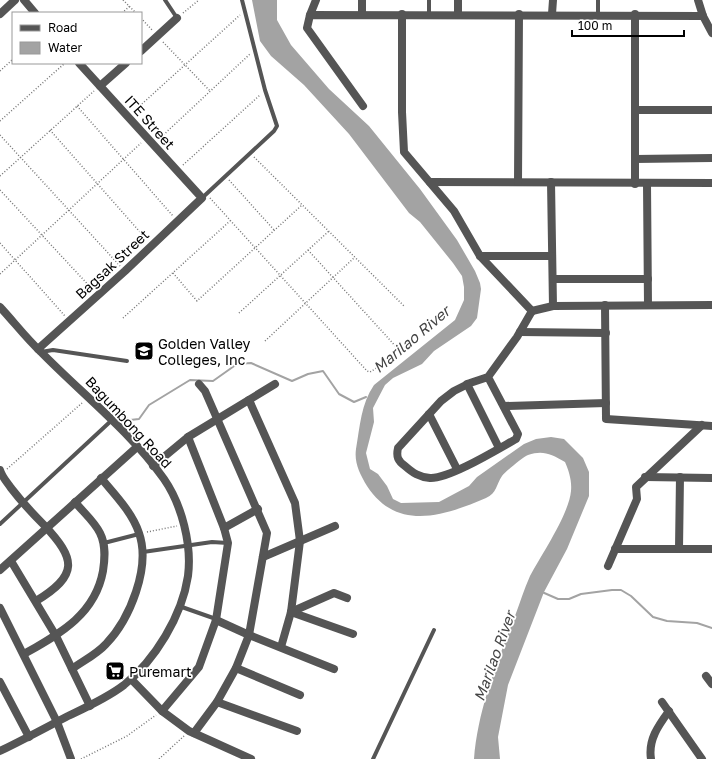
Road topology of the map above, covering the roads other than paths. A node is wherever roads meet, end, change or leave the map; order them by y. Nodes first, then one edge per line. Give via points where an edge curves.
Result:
1 (15, 0) edge
2 (24, 0) edge
3 (165, 0) edge
4 (242, 0) edge
5 (316, 0) edge
6 (362, 0) edge
7 (429, 0) edge
8 (458, 0) edge
9 (553, 0) edge
10 (598, 0) edge
11 (698, 0) edge
12 (34, 12) edge
13 (0, 14) edge
14 (362, 14) junction
15 (402, 14) junction
16 (429, 14) junction
17 (458, 14) junction
18 (519, 14) junction
19 (552, 14) junction
20 (598, 14) junction
21 (635, 14) junction
22 (310, 15) junction
23 (703, 16) junction
24 (177, 18) joint
25 (710, 22) edge
26 (712, 33) edge
27 (142, 50) edge
28 (80, 64) edge
29 (125, 64) edge
30 (100, 86) junction
31 (363, 106) dead end
32 (635, 110) junction
33 (712, 110) edge
34 (712, 158) edge
35 (635, 159) junction
36 (430, 182) junction
37 (518, 182) junction
38 (551, 182) junction
39 (712, 183) edge
40 (635, 184) junction
41 (647, 184) junction
42 (204, 196) junction
43 (480, 256) junction
44 (552, 256) junction
45 (553, 279) junction
46 (648, 279) junction
47 (606, 305) junction
48 (648, 305) junction
49 (712, 305) edge
50 (553, 306) junction
51 (0, 307) edge
52 (532, 311) junction
53 (520, 332) junction
54 (606, 333) junction
55 (39, 351) junction
56 (127, 361) dead end
57 (488, 377) junction
58 (199, 384) dead end
59 (275, 384) dead end
60 (467, 384) junction
61 (249, 400) junction
62 (606, 403) junction
63 (504, 406) junction
64 (429, 414) junction
65 (218, 419) junction
66 (112, 420) junction
67 (702, 426) junction
68 (712, 426) edge
69 (188, 437) junction
70 (137, 447) junction
71 (499, 448) junction
72 (153, 466) junction
73 (457, 469) junction
74 (1, 472) edge
75 (645, 477) junction
76 (101, 478) junction
77 (680, 478) junction
78 (712, 478) edge
79 (75, 502) junction
80 (23, 504) junction
81 (258, 509) junction
82 (0, 524) edge
83 (335, 526) dead end
84 (46, 528) junction
85 (224, 528) junction
86 (140, 534) junction
87 (300, 541) junction
88 (104, 543) junction
89 (228, 543) junction
90 (187, 545) junction
91 (615, 549) junction
92 (680, 549) junction
93 (712, 549) edge
94 (143, 552) junction
95 (263, 557) junction
96 (11, 561) junction
97 (608, 566) dead end
98 (0, 570) edge
99 (347, 598) dead end
100 (36, 601) junction
101 (179, 606) junction
102 (1, 611) edge
103 (291, 612) junction
104 (216, 620) junction
105 (434, 630) dead end
106 (353, 634) dead end
107 (248, 635) junction
108 (56, 636) junction
109 (281, 647) junction
110 (24, 654) junction
111 (236, 668) junction
112 (72, 669) junction
113 (334, 669) dead end
114 (706, 676) dead end
115 (131, 679) junction
116 (0, 682) edge
117 (712, 684) edge
118 (300, 695) dead end
119 (218, 702) junction
120 (662, 702) dead end
121 (90, 706) junction
122 (162, 711) junction
123 (669, 711) junction
124 (57, 722) junction
125 (297, 731) dead end
126 (192, 732) junction
127 (28, 737) junction
128 (0, 752) edge
129 (71, 759) edge
130 (251, 759) edge
131 (373, 759) edge
132 (651, 759) edge
133 (702, 759) edge

1 - 13 street
2 - 12 street
3 - 24 lane
4 - 42 lane via 277,126
5 - 22 street
6 - 14 street
7 - 16 lane
8 - 17 street
9 - 19 street
10 - 20 lane
11 - 23 street
14 - 15 street
14 - 22 street
15 - 16 street
15 - 36 street via 404,152
16 - 17 street
17 - 18 street
18 - 19 street
18 - 37 street
19 - 20 street
20 - 21 street
21 - 23 street
21 - 32 street
22 - 31 street via 307,28
23 - 25 street
24 - 27 street
25 - 26 street
28 - 30 street, ITE Street
29 - 30 street
30 - 42 street, ITE Street
32 - 33 street
32 - 35 street
34 - 35 street
35 - 40 street
36 - 37 street
36 - 43 street via 454,210
37 - 38 street
38 - 40 street
38 - 44 street
39 - 41 street
40 - 41 street
41 - 46 street
42 - 55 street, Bagsak Street via 69,320
43 - 44 street
43 - 52 street
44 - 45 street
45 - 46 street
45 - 50 street
46 - 48 street
47 - 48 street
47 - 50 street
47 - 54 street
48 - 49 street
50 - 52 street
51 - 55 street, Bagumbong Road
52 - 53 street
53 - 54 street
53 - 57 street
54 - 62 street
55 - 56 lane via 53,350
55 - 66 street, Bagumbong Road
57 - 60 street
57 - 63 street
58 - 65 street
59 - 61 street
60 - 64 street via 454,391
60 - 71 street
61 - 65 street
61 - 87 street via 295,503
62 - 63 street
62 - 67 street via 606,419
63 - 71 street via 518,434 516,439
64 - 73 street
64 - 73 street via 398,448 398,460 417,476 431,478
65 - 69 street
65 - 81 street
66 - 70 street, Bagumbong Road
66 - 80 lane
67 - 68 street
67 - 75 street
69 - 72 street
69 - 85 street
70 - 72 street, Bagumbong Road
70 - 76 street
71 - 73 street
72 - 90 street, Bagumbong Road via 169,488 183,525
74 - 80 street
75 - 77 street
75 - 91 street via 636,487 637,499
76 - 79 street
76 - 86 street via 120,500
77 - 78 street
77 - 92 street
79 - 84 street
79 - 88 street via 93,522
80 - 82 lane
80 - 84 street
81 - 85 street
81 - 95 street via 267,533
83 - 87 street
84 - 96 street
84 - 100 street via 64,547 68,565 65,577 59,584
85 - 89 street
86 - 88 lane
86 - 94 street
87 - 95 street
87 - 103 street
88 - 108 street via 104,566 96,593 81,616
89 - 90 lane
89 - 104 street
90 - 94 lane
90 - 101 street, Bagumbong Road via 188,577
91 - 92 street
91 - 97 street
92 - 93 street
94 - 112 street via 136,592 116,633 105,645
95 - 107 street
96 - 98 street
96 - 100 street
99 - 103 street via 334,593
100 - 108 street
101 - 104 lane
101 - 115 street, Bagumbong Road via 161,640
102 - 110 street
103 - 106 street
103 - 109 street
104 - 107 street
104 - 122 street via 199,666
105 - 131 lane
107 - 109 street
107 - 111 street
108 - 110 street
108 - 112 street
109 - 113 street
110 - 124 street
111 - 118 street
111 - 119 street
112 - 121 street
114 - 117 street
115 - 121 street, Bagumbong Road
115 - 122 street
116 - 127 street
119 - 125 street
119 - 126 street
120 - 123 street
121 - 124 street, Bagumbong Road
122 - 126 street
123 - 132 street via 653,736 650,746
123 - 133 street
124 - 127 street, Bagumbong Road
124 - 129 street
126 - 130 street
127 - 128 street, Bagumbong Road

